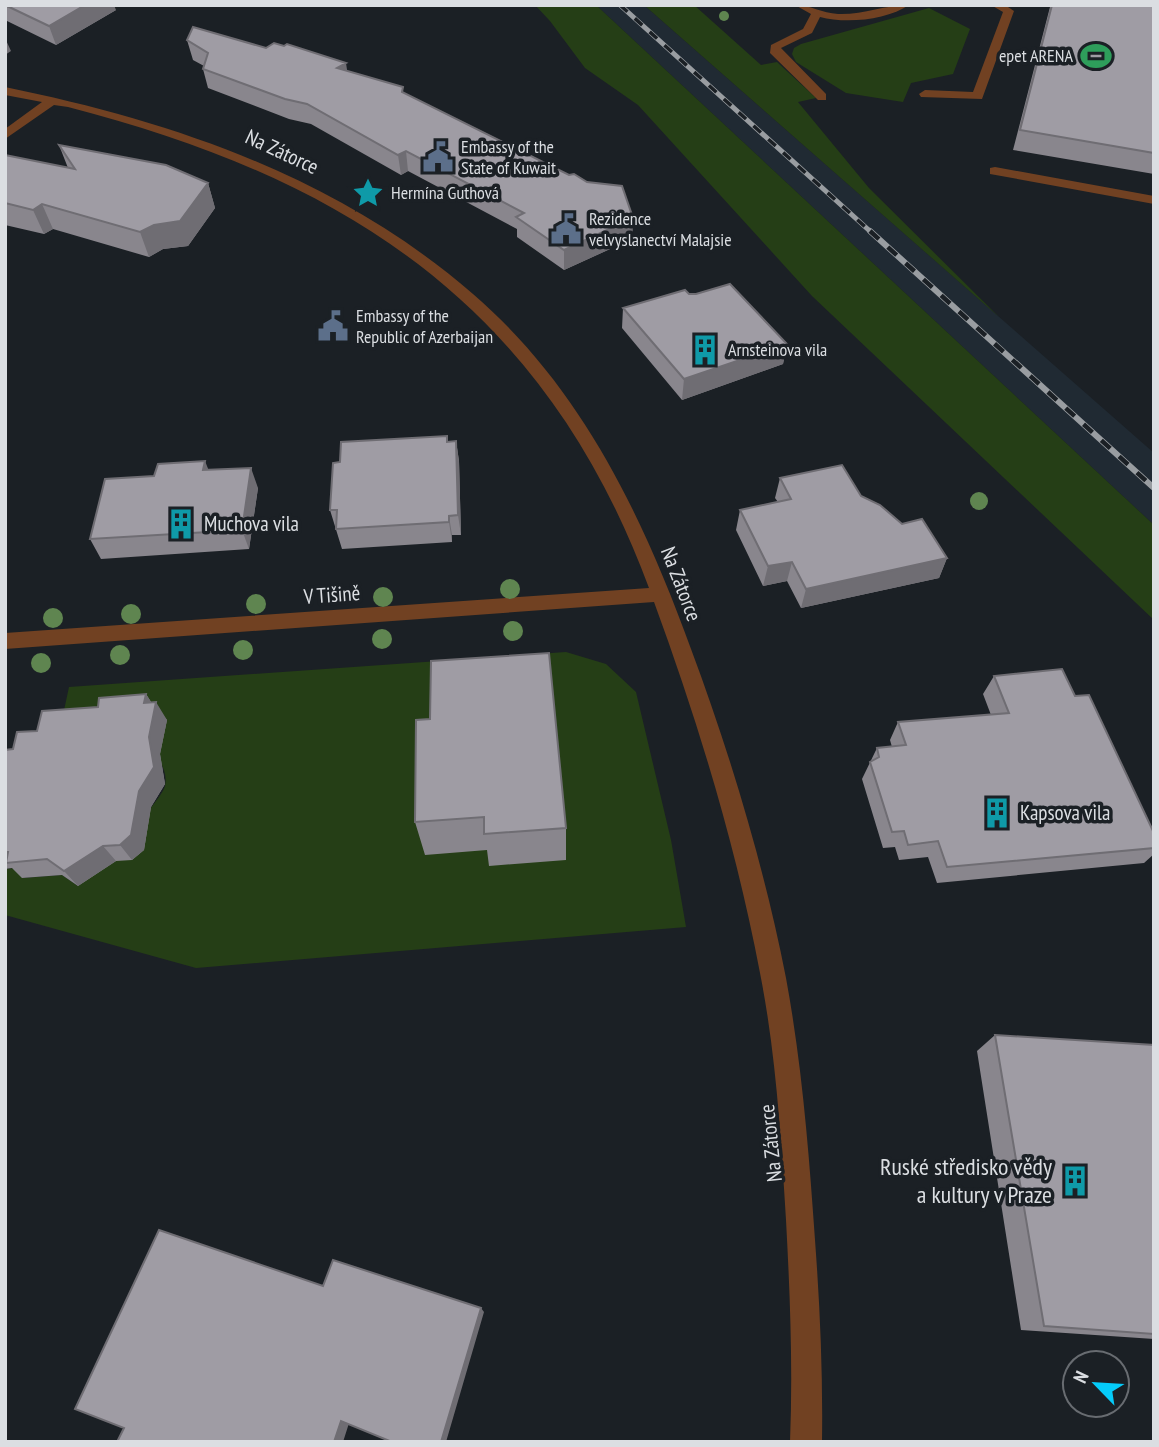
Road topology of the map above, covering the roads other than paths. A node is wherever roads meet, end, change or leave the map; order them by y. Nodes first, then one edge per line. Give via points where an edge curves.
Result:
1 (800, 5) edge
2 (904, 5) edge
3 (996, 5) edge
4 (816, 15) junction
5 (5, 91) edge
6 (925, 94) dead end
7 (822, 97) dead end
8 (54, 100) junction
9 (5, 135) edge
10 (995, 171) dead end
11 (1154, 200) edge
12 (661, 594) junction
13 (5, 641) edge
14 (806, 1442) edge

1 - 4 street
2 - 4 street via 858,17
3 - 6 street via 1009,11 978,96
4 - 7 street via 808,32 775,47
5 - 8 street, Na Zátorce
8 - 9 street
8 - 12 street, Na Zátorce via 156,126 261,165 379,230 470,299 513,344 589,445 625,509
10 - 11 street
12 - 13 street, V Tišině
12 - 14 street, Na Zátorce via 709,727 774,980 796,1156 809,1370

